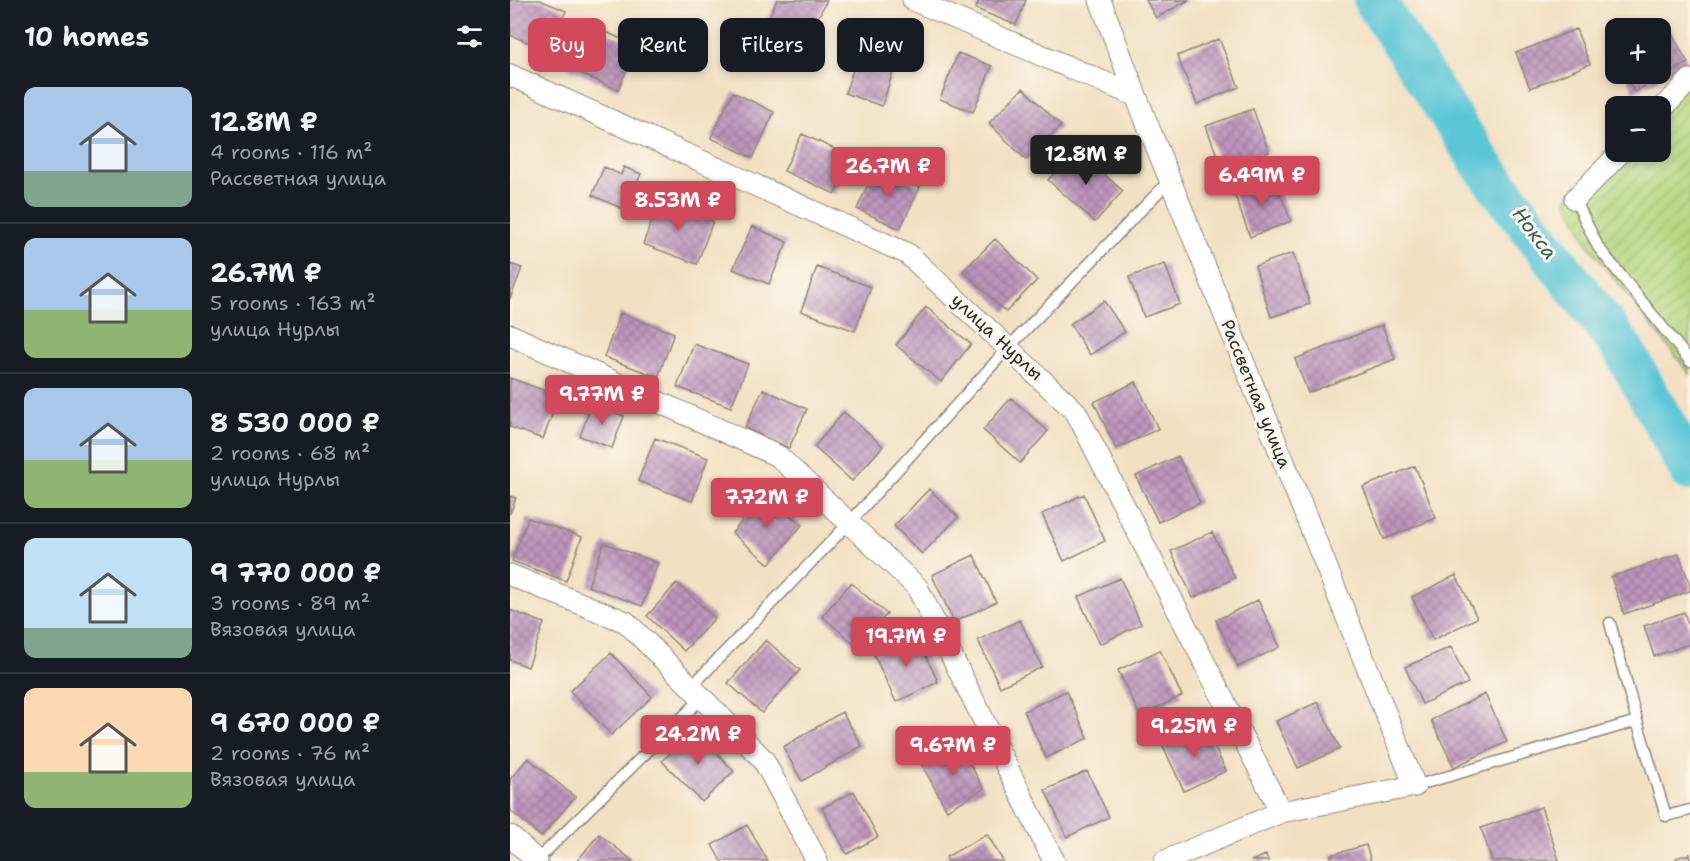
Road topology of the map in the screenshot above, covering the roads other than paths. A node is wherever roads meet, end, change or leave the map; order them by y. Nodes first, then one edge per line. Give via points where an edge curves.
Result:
1 (913, 0) edge
2 (1100, 0) edge
3 (510, 75) edge
4 (1690, 80) edge
5 (1136, 96) junction
6 (1671, 100) edge
7 (1611, 162) edge
8 (1170, 180) junction
9 (1575, 199) joint
10 (510, 335) edge
11 (1008, 348) junction
12 (1690, 361) edge
13 (849, 523) junction
14 (510, 575) edge
15 (1610, 623) dead end
16 (697, 692) junction
17 (1637, 721) junction
18 (1414, 786) junction
19 (1690, 810) edge
20 (1281, 812) junction
21 (510, 836) edge
22 (536, 861) edge
23 (818, 861) edge
24 (1054, 861) edge
25 (1165, 861) edge

1 - 5 street
2 - 5 street, Рассветная улица
3 - 11 street, улица Нурлы via 908,254
4 - 6 street
5 - 8 street, Рассветная улица
7 - 9 street
8 - 11 lane
8 - 18 street, Рассветная улица
9 - 12 lane via 1598,247
10 - 13 street via 778,456
11 - 13 lane
11 - 20 street, улица Нурлы via 1076,412
13 - 16 lane
13 - 24 street via 917,587
14 - 16 street via 626,622
15 - 17 lane
16 - 22 lane
16 - 23 street via 763,759
17 - 18 lane
17 - 19 lane via 1666,816
18 - 20 street
20 - 25 street
21 - 22 street

